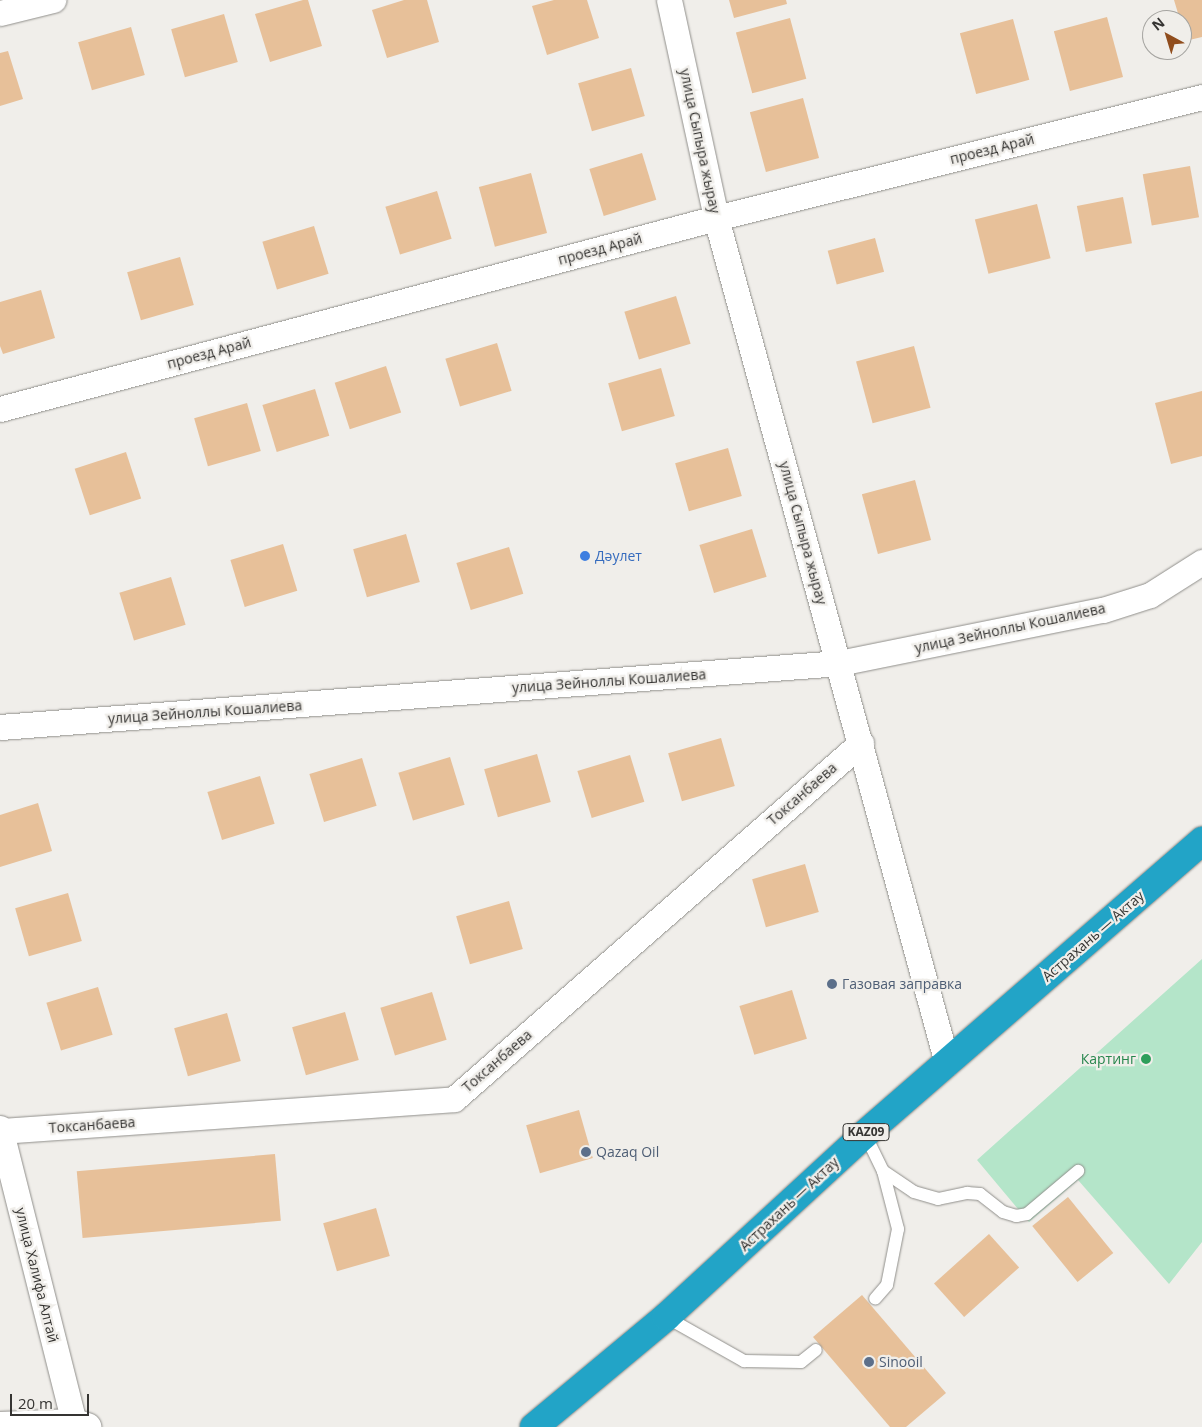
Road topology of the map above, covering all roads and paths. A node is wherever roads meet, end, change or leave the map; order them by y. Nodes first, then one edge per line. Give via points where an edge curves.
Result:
1 (53, 0) edge
2 (669, 0) edge
3 (0, 13) edge
4 (1202, 97) edge
5 (716, 218) junction
6 (0, 409) edge
7 (1202, 562) edge
8 (839, 663) junction
9 (0, 727) edge
10 (861, 743) junction
11 (1202, 841) edge
12 (947, 1063) junction
13 (0, 1130) edge
14 (865, 1134) junction
15 (884, 1171) junction
16 (1078, 1171) dead end
17 (875, 1300) dead end
18 (666, 1317) junction
19 (816, 1350) dead end
20 (81, 1425) edge
21 (0, 1426) edge
22 (534, 1427) edge

1 - 3 street
2 - 5 street, улица Сыпыра жырау
4 - 5 street, проезд Арай
5 - 6 street, проезд Арай
5 - 8 street, улица Сыпыра жырау
7 - 8 street, улица Зейноллы Кошалиева via 1150,596 1103,610
8 - 9 street, улица Зейноллы Кошалиева
8 - 10 street, улица Сыпыра жырау
10 - 12 street, улица Сыпыра жырау
10 - 13 street, Токсанбаева via 454,1099
11 - 12 highway, Астрахань — Актау / KAZ09
12 - 14 highway, Астрахань — Актау / KAZ09
13 - 20 street, улица Халифа Алтай
14 - 15 lane
14 - 18 highway, Астрахань — Актау / KAZ09
15 - 16 lane via 914,1192 938,1199 967,1193 980,1194 1003,1212 1016,1216 1027,1214
15 - 17 lane via 898,1229 887,1285
18 - 19 lane via 744,1361 800,1362
18 - 22 highway, Астрахань — Актау / KAZ09
20 - 21 street

